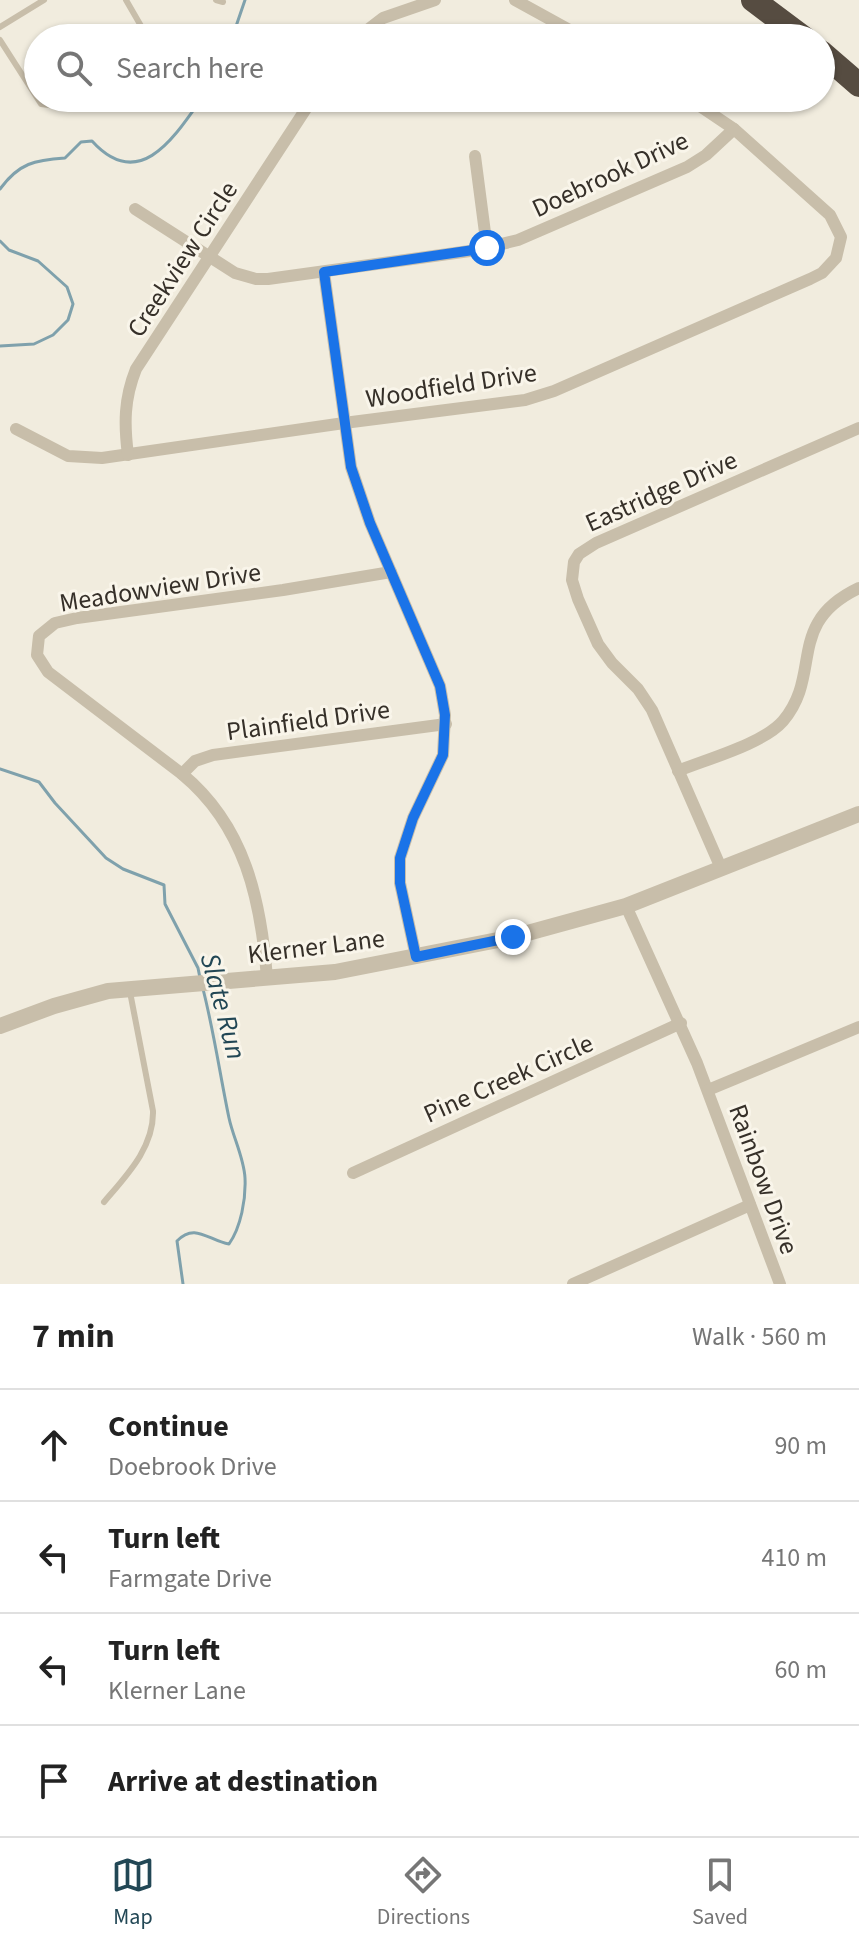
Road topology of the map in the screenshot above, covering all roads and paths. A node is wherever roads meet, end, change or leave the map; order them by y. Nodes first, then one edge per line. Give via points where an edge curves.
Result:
1 (44, 0) edge
2 (126, 0) edge
3 (435, 0) edge
4 (515, 0) edge
5 (753, 0) edge
6 (140, 24) edge
7 (375, 24) edge
8 (559, 24) edge
9 (785, 24) edge
10 (0, 27) edge
11 (0, 40) edge
12 (835, 64) edge
13 (24, 77) edge
14 (859, 85) edge
15 (304, 112) edge
16 (709, 112) edge
17 (734, 129) junction
18 (475, 156) dead end
19 (135, 209) dead end
20 (487, 248) junction
21 (210, 255) junction
22 (324, 272) junction
23 (344, 423) junction
24 (859, 428) edge
25 (16, 429) dead end
26 (128, 455) junction
27 (391, 572) junction
28 (859, 588) edge
29 (446, 724) junction
30 (678, 771) junction
31 (182, 774) junction
32 (859, 814) edge
33 (721, 868) junction
34 (626, 906) junction
35 (416, 957) junction
36 (267, 978) junction
37 (130, 989) junction
38 (681, 1023) junction
39 (0, 1026) edge
40 (859, 1027) edge
41 (708, 1090) junction
42 (353, 1173) dead end
43 (104, 1202) dead end
44 (750, 1205) junction
45 (573, 1284) edge
46 (780, 1284) edge

1 - 10 lane
2 - 6 lane
3 - 7 street
4 - 8 street
5 - 9 highway
11 - 13 lane
12 - 14 highway
15 - 21 street, Creekview Circle
16 - 17 street
17 - 20 street, Doebrook Drive via 687,167 546,229
17 - 23 street, Woodfield Drive via 837,226 841,237 836,258 822,273 554,391 510,403
18 - 20 street
19 - 21 street, Doebrook Drive
20 - 22 street, Doebrook Drive
21 - 22 street, Doebrook Drive via 235,273 256,279
21 - 26 street, Creekview Circle via 136,369 124,414
22 - 23 street
23 - 26 street, Woodfield Drive
23 - 27 street via 355,481
24 - 30 street, Eastridge Drive via 596,543 574,562 572,580 592,633 652,710
25 - 26 street, Woodfield Drive via 68,456
27 - 29 street via 440,686
27 - 31 street, Meadowview Drive via 77,618 46,629 36,647 48,672
28 - 30 street via 819,618 798,690 782,723
29 - 31 street, Plainfield Drive via 213,755 195,761
29 - 35 street via 439,768 400,858
30 - 33 street, Eastridge Drive
31 - 36 street, Meadowview Drive via 211,800 232,834 259,910
32 - 33 street, Klerner Lane
33 - 34 street, Klerner Lane
34 - 35 street, Klerner Lane
34 - 38 street, Rainbow Drive
35 - 36 street, Klerner Lane
36 - 37 street, Klerner Lane
37 - 39 street, Klerner Lane via 82,998
37 - 43 lane via 152,1125 139,1158
38 - 41 street, Rainbow Drive
38 - 42 street, Pine Creek Circle
40 - 41 street
41 - 44 street, Rainbow Drive
44 - 45 street
44 - 46 street, Rainbow Drive

